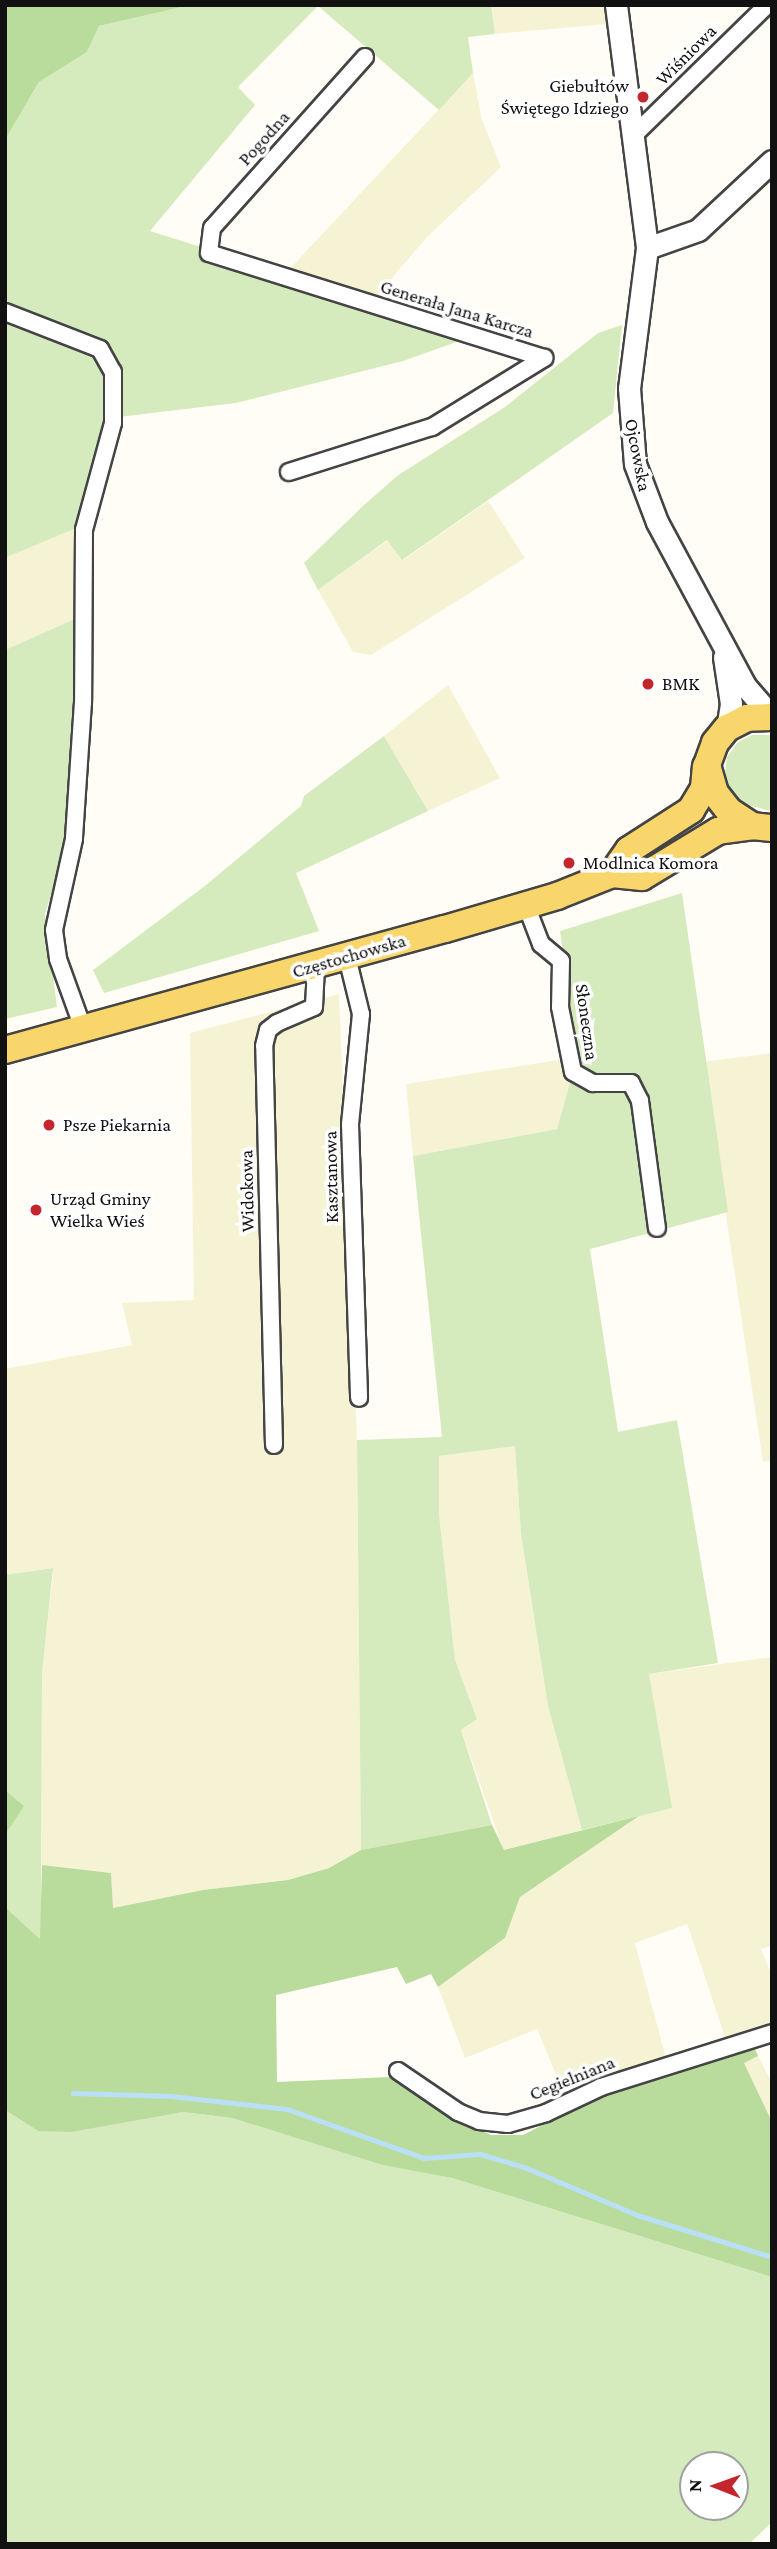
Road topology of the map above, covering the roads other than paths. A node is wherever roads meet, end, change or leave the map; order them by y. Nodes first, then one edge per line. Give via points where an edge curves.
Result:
1 (616, 5) edge
2 (767, 5) edge
3 (365, 57) dead end
4 (634, 135) junction
5 (772, 161) edge
6 (647, 248) junction
7 (209, 253) joint
8 (5, 312) edge
9 (289, 472) dead end
10 (723, 645) junction
11 (772, 717) edge
12 (727, 728) junction
13 (707, 765) junction
14 (762, 827) edge
15 (612, 874) junction
16 (526, 905) junction
17 (347, 957) junction
18 (316, 966) junction
19 (84, 1031) junction
20 (5, 1049) edge
21 (657, 1228) dead end
22 (359, 1398) dead end
23 (274, 1445) dead end
24 (772, 2034) edge
25 (398, 2071) dead end

1 - 4 street, Ojcowska
2 - 4 street, Wiśniowa
3 - 7 street, Pogodna via 212,228
4 - 6 street, Ojcowska
5 - 6 street via 698,230
6 - 10 street, Ojcowska via 630,376 632,449 649,505
7 - 9 street, Generała Jana Karcza via 544,358 432,427
8 - 19 street via 100,349 113,372 113,423 84,530 83,702 74,839 54,930 58,959
10 - 11 street, Ojcowska via 752,696
10 - 12 street, Ojcowska via 731,704
11 - 12 main road via 747,719
12 - 13 main road
13 - 14 main road via 721,803
13 - 15 main road via 704,788 691,810 629,850
14 - 15 main road, Częstochowska via 718,831 642,877
15 - 16 main road, Częstochowska
16 - 17 main road, Częstochowska
16 - 21 street, Słoneczna via 547,953 561,961 560,1007 573,1072 593,1083 631,1083 640,1101
17 - 18 main road, Częstochowska
17 - 22 street, Kasztanowa via 361,1014 350,1124
18 - 19 main road, Częstochowska
18 - 23 street, Widokowa via 314,1007 268,1030 264,1046
19 - 20 main road, Częstochowska
24 - 25 street, Cegielniana via 601,2087 546,2113 508,2124 479,2121 458,2112

